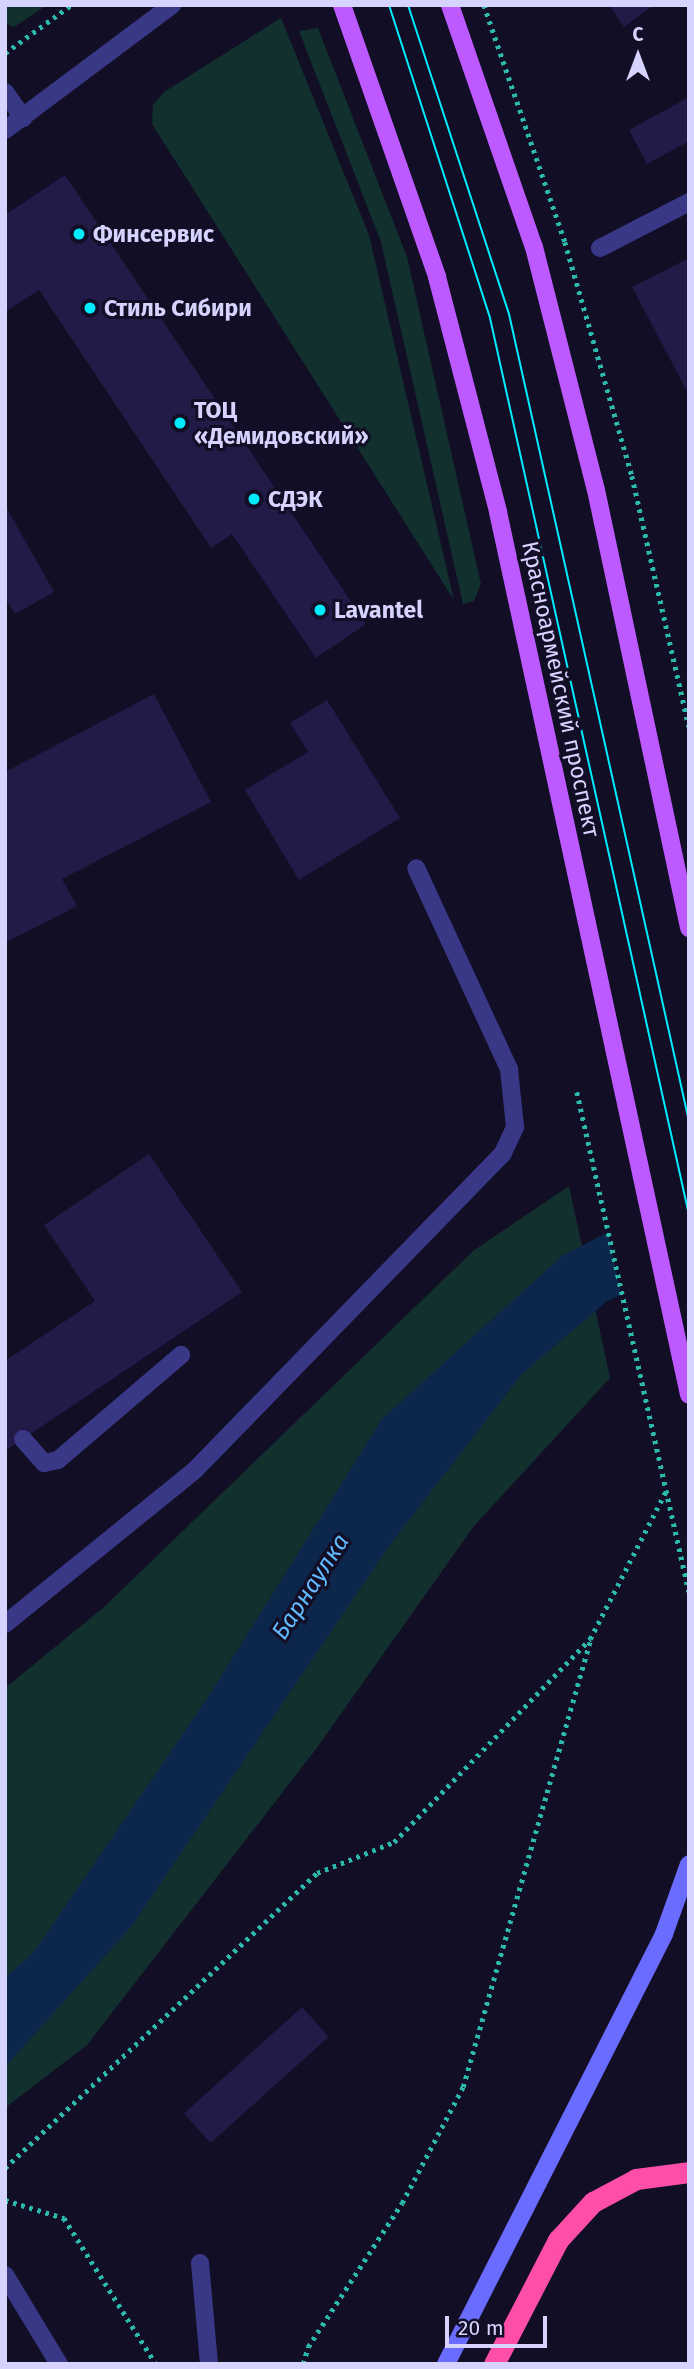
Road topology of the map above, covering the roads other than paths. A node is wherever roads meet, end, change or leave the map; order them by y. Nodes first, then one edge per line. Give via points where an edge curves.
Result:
1 (173, 5) edge
2 (342, 5) edge
3 (450, 5) edge
4 (5, 92) edge
5 (23, 118) junction
6 (5, 130) edge
7 (689, 202) edge
8 (600, 248) dead end
9 (416, 868) dead end
10 (689, 928) edge
11 (181, 1355) dead end
12 (689, 1395) edge
13 (23, 1439) dead end
14 (5, 1624) edge
15 (689, 1864) edge
16 (689, 2172) edge
17 (200, 2263) dead end
18 (5, 2275) edge
19 (59, 2364) edge
20 (209, 2364) edge
21 (446, 2364) edge
22 (494, 2364) edge

1 - 5 street
2 - 12 main road, Красноармейский проспект via 437,277 498,512
3 - 10 main road via 541,274 596,490
4 - 5 street
5 - 6 street
7 - 8 street
9 - 14 street via 509,1069 517,1102 503,1153 194,1471
11 - 13 street via 58,1460 44,1463
15 - 21 main road via 664,1934
16 - 22 highway via 636,2179 593,2202 558,2240
17 - 20 street
18 - 19 street

